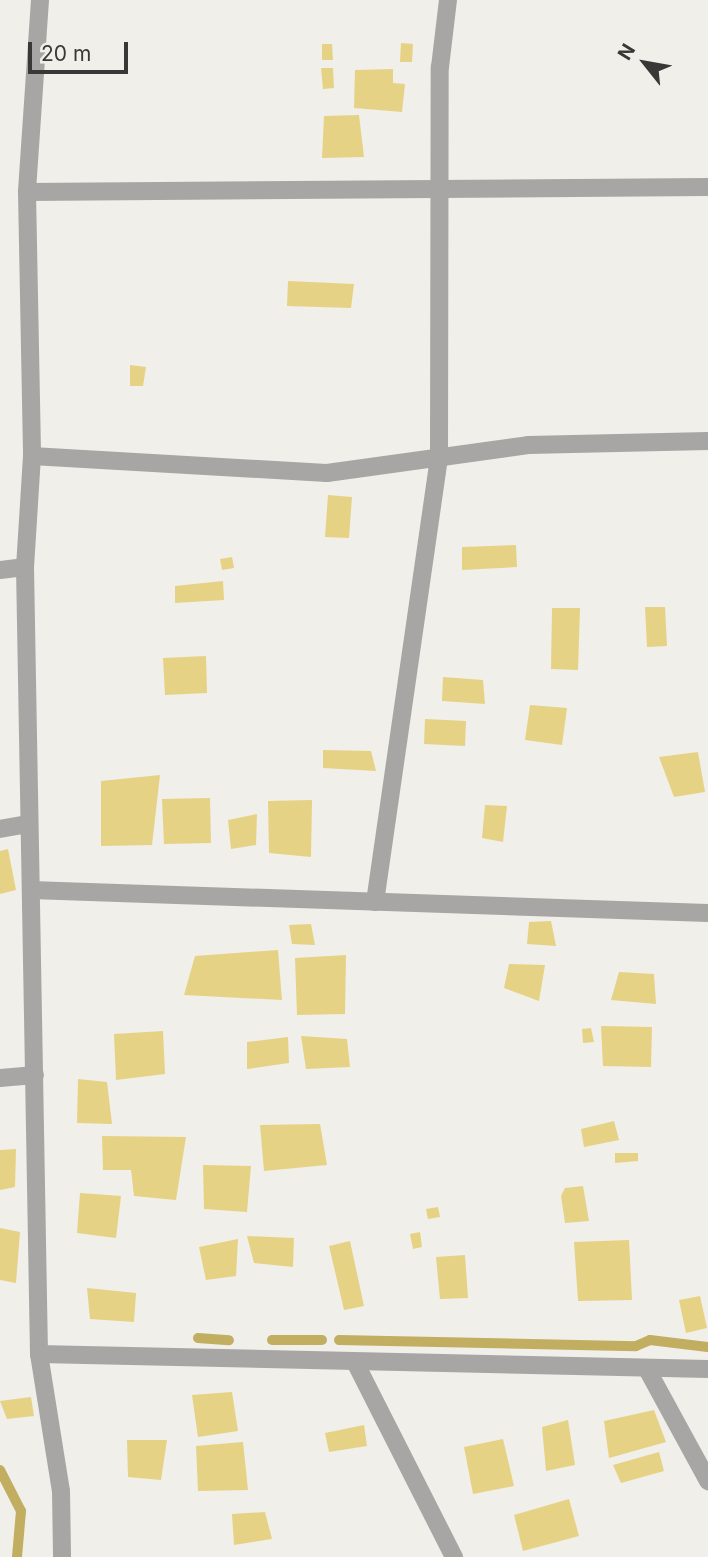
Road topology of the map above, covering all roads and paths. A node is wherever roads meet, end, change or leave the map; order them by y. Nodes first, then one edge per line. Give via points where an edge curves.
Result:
1 (40, 0) edge
2 (448, 0) edge
3 (444, 186) junction
4 (708, 187) edge
5 (27, 192) junction
6 (708, 441) edge
7 (32, 456) junction
8 (439, 458) junction
9 (25, 567) junction
10 (0, 570) edge
11 (29, 824) junction
12 (0, 829) edge
13 (31, 890) junction
14 (375, 902) junction
15 (708, 913) edge
16 (35, 1075) junction
17 (0, 1078) edge
18 (39, 1354) junction
19 (355, 1362) junction
20 (647, 1369) junction
21 (708, 1369) edge
22 (708, 1481) edge
23 (62, 1557) edge
24 (454, 1557) edge

1 - 5 street
2 - 3 street via 440,67
3 - 4 street
3 - 5 street
3 - 8 street
5 - 7 street
6 - 8 street via 528,445
7 - 8 street via 327,473
7 - 9 street
8 - 14 street
9 - 10 street
9 - 11 street
11 - 12 street
11 - 13 street
13 - 14 street
13 - 16 street
14 - 15 street
16 - 17 street
16 - 18 street
18 - 19 street
18 - 23 street via 61,1491
19 - 20 street
19 - 24 street
20 - 21 street
20 - 22 street

